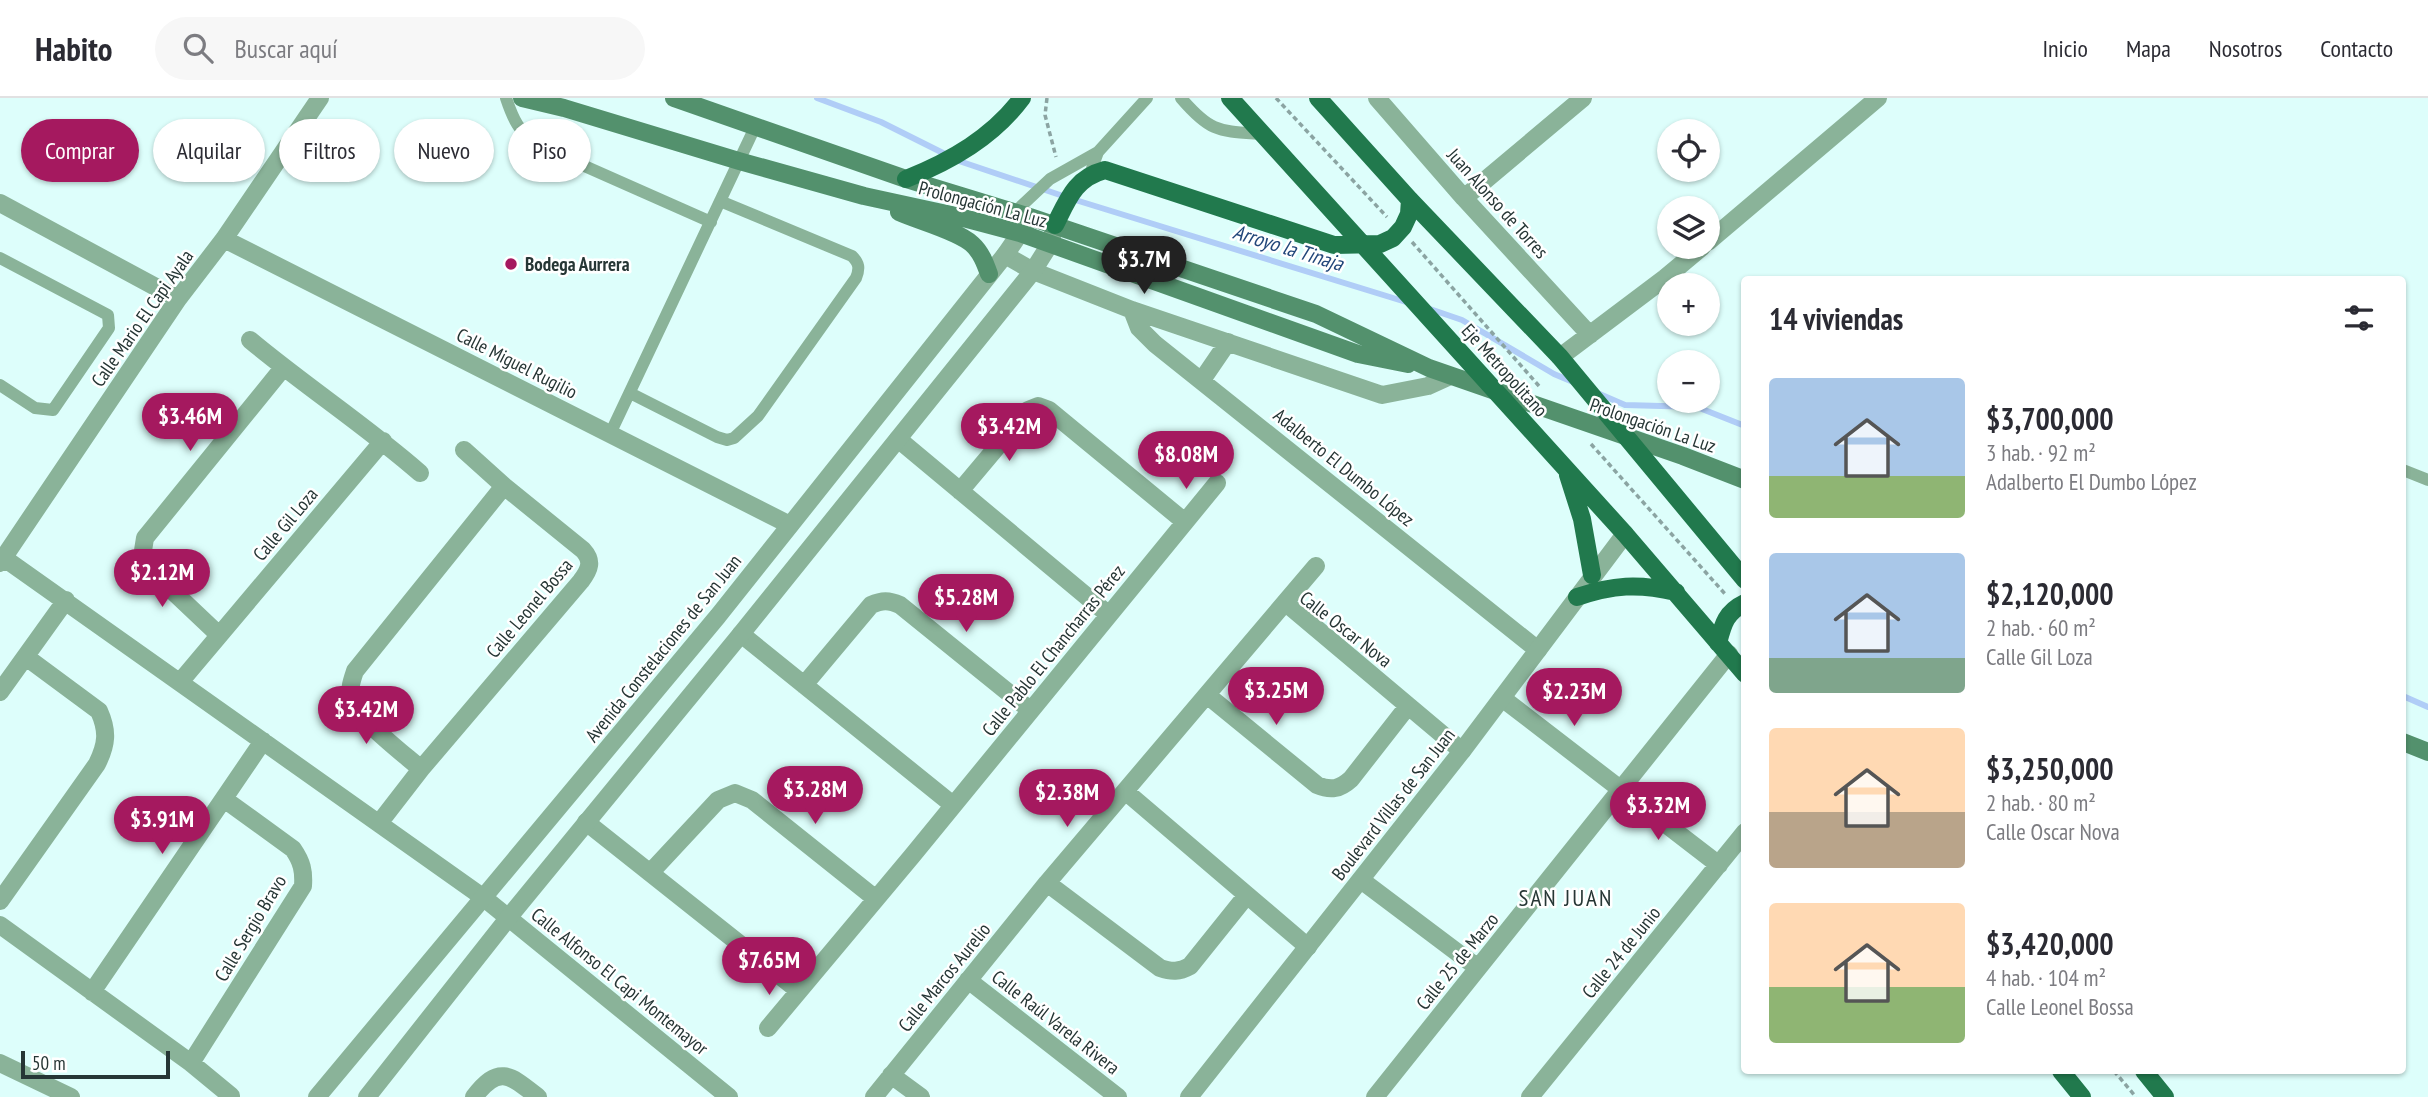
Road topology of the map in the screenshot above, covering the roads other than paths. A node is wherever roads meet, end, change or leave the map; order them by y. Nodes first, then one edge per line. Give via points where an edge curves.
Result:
1 (320, 98) edge
2 (506, 98) edge
3 (522, 98) edge
4 (674, 98) edge
5 (1022, 98) edge
6 (1147, 98) edge
7 (1181, 98) edge
8 (1230, 98) edge
9 (1318, 98) edge
10 (1377, 98) edge
11 (1583, 98) edge
12 (1878, 98) edge
13 (756, 125) junction
14 (1263, 134) junction
15 (1098, 152) junction
16 (739, 161) junction
17 (906, 179) junction
18 (1083, 180) junction
19 (864, 196) junction
20 (1464, 198) junction
21 (1410, 200) junction
22 (720, 201) junction
23 (0, 203) edge
24 (1023, 211) junction
25 (1058, 219) junction
26 (711, 222) junction
27 (1720, 232) edge
28 (1020, 233) junction
29 (224, 239) junction
30 (1050, 244) junction
31 (1366, 246) junction
32 (1005, 255) junction
33 (0, 258) edge
34 (1688, 259) edge
35 (1033, 271) junction
36 (989, 274) junction
37 (178, 299) junction
38 (1132, 310) junction
39 (1590, 335) junction
40 (250, 340) dead end
41 (1228, 342) junction
42 (1560, 357) junction
43 (284, 368) junction
44 (1429, 368) junction
45 (1450, 376) junction
46 (1202, 380) junction
47 (0, 385) edge
48 (1497, 391) junction
49 (630, 393) junction
50 (610, 434) junction
51 (898, 439) junction
52 (1629, 439) junction
53 (383, 441) junction
54 (464, 450) dead end
55 (1564, 466) junction
56 (2406, 471) edge
57 (419, 473) dead end
58 (1741, 478) edge
59 (2428, 480) edge
60 (1217, 483) dead end
61 (504, 486) junction
62 (960, 491) junction
63 (1185, 522) junction
64 (790, 525) junction
65 (1625, 534) junction
66 (2, 561) edge
67 (1316, 566) dead end
68 (1592, 575) junction
69 (1741, 575) edge
70 (1676, 592) junction
71 (1577, 597) junction
72 (66, 600) junction
73 (1286, 603) junction
74 (1741, 605) edge
75 (1109, 615) junction
76 (741, 634) junction
77 (219, 635) junction
78 (1724, 649) junction
79 (1538, 650) junction
80 (26, 657) junction
81 (1741, 669) edge
82 (180, 682) junction
83 (804, 685) junction
84 (0, 692) edge
85 (1207, 695) junction
86 (1502, 698) junction
87 (1408, 706) junction
88 (1030, 710) junction
89 (263, 741) junction
90 (2406, 743) edge
91 (1163, 745) joint
92 (1462, 751) junction
93 (2428, 752) edge
94 (421, 769) junction
95 (1622, 788) junction
96 (1125, 791) junction
97 (224, 799) junction
98 (953, 805) junction
99 (380, 822) junction
100 (586, 822) junction
101 (1741, 837) edge
102 (1718, 865) junction
103 (650, 873) junction
104 (1361, 880) junction
105 (1047, 883) junction
106 (1247, 895) junction
107 (484, 898) junction
108 (876, 899) junction
109 (0, 901) edge
110 (509, 917) junction
111 (0, 925) edge
112 (1308, 947) junction
113 (1478, 968) junction
114 (968, 979) junction
115 (799, 991) junction
116 (92, 992) junction
117 (768, 1028) dead end
118 (0, 1063) edge
119 (191, 1063) junction
120 (2063, 1074) edge
121 (2146, 1074) edge
122 (891, 1075) junction
123 (1110, 1095) edge
124 (231, 1096) edge
125 (71, 1097) edge
126 (317, 1097) edge
127 (367, 1097) edge
128 (474, 1097) edge
129 (538, 1097) edge
130 (729, 1097) edge
131 (874, 1097) edge
132 (921, 1097) edge
133 (1189, 1097) edge
134 (1375, 1097) edge
135 (1530, 1097) edge
136 (2082, 1097) edge
137 (2165, 1097) edge

1 - 29 street, Calle Mario El Capi Ayala
2 - 26 lane via 520,131 537,145
3 - 16 main road, Prolongación La Luz
4 - 13 main road, Prolongación La Luz
5 - 17 main road via 1010,114 958,156
6 - 15 lane
7 - 14 lane via 1199,119 1222,131
8 - 14 main road, Eje Metropolitano
9 - 21 main road
10 - 20 street, Juan Alonso de Torres
11 - 20 street
12 - 27 street
13 - 16 lane
13 - 17 main road, Prolongación La Luz
14 - 31 main road, Eje Metropolitano
15 - 18 lane
15 - 24 lane via 1055,176
16 - 19 main road, Prolongación La Luz
16 - 22 lane
17 - 24 main road, Prolongación La Luz
18 - 25 main road
18 - 31 main road via 1105,170 1118,173 1334,246
19 - 28 main road, Prolongación La Luz
19 - 36 main road via 960,236 979,251
20 - 39 street, Juan Alonso de Torres
21 - 31 main road via 1409,214 1393,238
21 - 42 main road
22 - 26 lane
22 - 49 lane via 852,256 858,262 856,278 758,416 734,438 717,437
23 - 37 street
24 - 25 main road, Prolongación La Luz
24 - 28 street, Avenida Constelaciones de San Juan
25 - 30 street
25 - 44 main road, Prolongación La Luz via 1316,314
26 - 49 lane
28 - 30 main road, Prolongación La Luz
28 - 32 street, Avenida Constelaciones de San Juan
29 - 37 street, Calle Mario El Capi Ayala
29 - 50 street, Calle Miguel Rugilio
30 - 35 street
30 - 44 main road, Prolongación La Luz via 1358,354
31 - 48 main road, Eje Metropolitano
32 - 35 street
32 - 36 street, Avenida Constelaciones de San Juan
33 - 47 lane via 108,315 108,328 53,410 35,408
34 - 39 street
35 - 38 street
35 - 51 street
36 - 64 street, Avenida Constelaciones de San Juan
37 - 66 street, Calle Mario El Capi Ayala
38 - 41 street
38 - 46 street, Adalberto El Dumbo López via 1139,328 1155,344
39 - 42 street
40 - 43 street
41 - 45 street via 1382,395 1428,386
41 - 46 street
42 - 52 main road
43 - 53 street
43 - 77 street via 145,538 145,565
44 - 45 main road, Prolongación La Luz
45 - 48 main road, Prolongación La Luz
46 - 79 street, Adalberto El Dumbo López
48 - 52 main road, Prolongación La Luz
48 - 55 main road, Eje Metropolitano
49 - 50 lane
50 - 64 street, Calle Miguel Rugilio
51 - 62 street
51 - 76 street
52 - 58 main road, Prolongación La Luz
52 - 69 main road
53 - 57 street
53 - 77 street, Calle Gil Loza
54 - 61 street, Calle Leonel Bossa
55 - 65 main road, Eje Metropolitano
55 - 68 main road via 1582,519
56 - 59 lane
60 - 63 street, Calle Pablo El Chancharras Pérez
61 - 94 street via 355,671 350,686 358,713
61 - 94 street, Calle Leonel Bossa via 583,550 590,567
62 - 63 street via 1028,410 1038,406 1049,410
62 - 75 street
63 - 75 street, Calle Pablo El Chancharras Pérez
64 - 107 street, Avenida Constelaciones de San Juan
65 - 68 street, Boulevard Villas de San Juan
65 - 70 main road, Eje Metropolitano
66 - 72 street, Calle Alfonso El Capi Montemayor
67 - 73 street
68 - 71 street, Boulevard Villas de San Juan
70 - 71 main road via 1626,585
70 - 78 main road, Eje Metropolitano
71 - 79 street, Boulevard Villas de San Juan
72 - 80 street
72 - 82 street, Calle Alfonso El Capi Montemayor
73 - 85 street, Calle Oscar Nova
73 - 87 street, Calle Oscar Nova
74 - 78 main road via 1724,620
75 - 88 street, Calle Pablo El Chancharras Pérez
76 - 83 street
76 - 100 street
77 - 82 street, Calle Gil Loza
78 - 81 main road, Eje Metropolitano
78 - 95 street, Calle 25 de Marzo
79 - 86 street, Boulevard Villas de San Juan
80 - 84 street
80 - 109 street via 99,711 107,739 97,764
82 - 89 street, Calle Alfonso El Capi Montemayor
83 - 88 street via 871,605 892,601
83 - 98 street
85 - 87 street via 1326,789 1351,779
85 - 91 street, Calle Oscar Nova
86 - 92 street, Boulevard Villas de San Juan
86 - 95 street
87 - 92 street, Calle Oscar Nova
88 - 98 street, Calle Pablo El Chancharras Pérez
89 - 97 street
89 - 99 street, Calle Alfonso El Capi Montemayor
90 - 93 main road
91 - 96 street, Calle Marcos Aurelio
92 - 104 street, Boulevard Villas de San Juan
94 - 99 street, Calle Leonel Bossa
95 - 102 street
95 - 113 street, Calle 25 de Marzo
96 - 105 street, Calle Marcos Aurelio
96 - 106 street
97 - 116 street
97 - 119 street, Calle Sergio Bravo via 293,849 301,860 303,886
98 - 108 street, Calle Pablo El Chancharras Pérez
99 - 107 street, Calle Alfonso El Capi Montemayor
100 - 103 street
100 - 110 street
101 - 102 street, Calle 24 de Junio
102 - 135 street, Calle 24 de Junio
103 - 108 street via 718,800 735,793 752,800
103 - 115 street
104 - 112 street, Boulevard Villas de San Juan
104 - 113 street
105 - 106 street via 1171,972 1189,966
105 - 114 street, Calle Marcos Aurelio
106 - 112 street
107 - 110 street, Calle Alfonso El Capi Montemayor
107 - 126 street, Avenida Constelaciones de San Juan
108 - 115 street, Calle Pablo El Chancharras Pérez
110 - 127 street
110 - 130 street, Calle Alfonso El Capi Montemayor
111 - 116 street
112 - 133 street, Boulevard Villas de San Juan
113 - 134 street, Calle 25 de Marzo
114 - 122 street, Calle Marcos Aurelio
114 - 123 street, Calle Raúl Varela Rivera
115 - 117 street, Calle Pablo El Chancharras Pérez
116 - 119 street
118 - 125 street
119 - 124 street
120 - 136 main road
121 - 137 main road
122 - 131 street, Calle Marcos Aurelio
122 - 132 street
128 - 129 street via 488,1080 500,1075 519,1081

